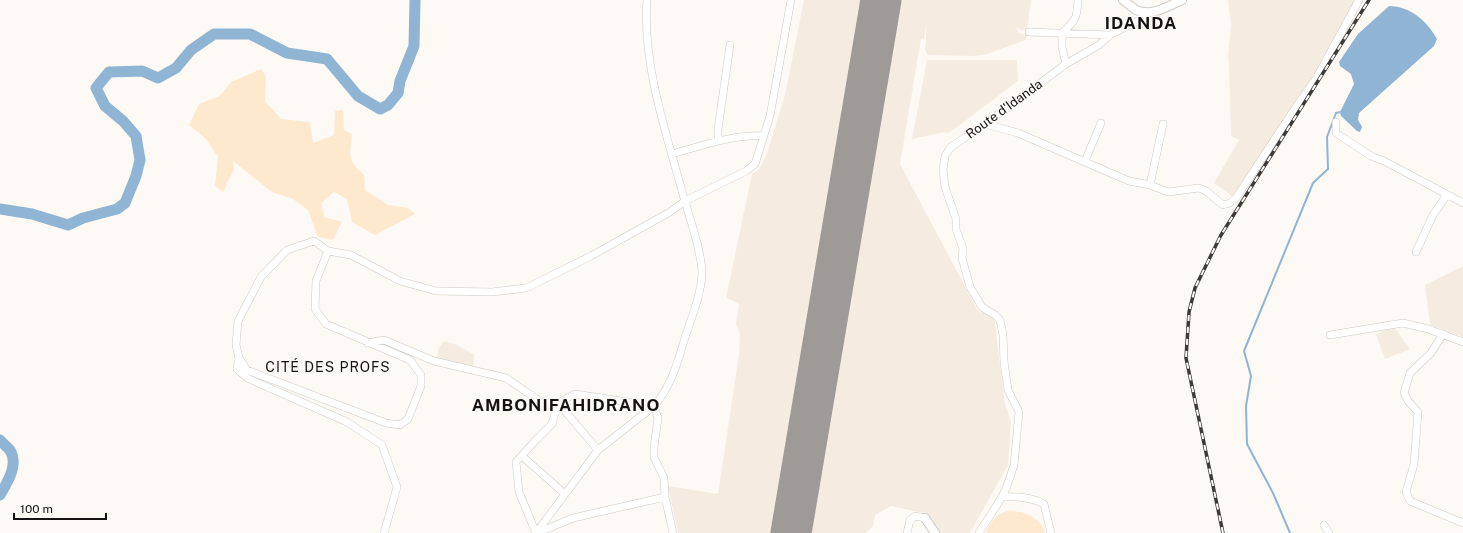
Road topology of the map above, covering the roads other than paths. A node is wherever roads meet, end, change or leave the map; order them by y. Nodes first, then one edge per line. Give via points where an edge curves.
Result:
1 (647, 0) edge
2 (791, 0) edge
3 (1078, 0) edge
4 (1123, 0) edge
5 (1182, 0) edge
6 (1359, 0) edge
7 (1146, 13) junction
8 (1029, 32) dead end
9 (1062, 33) junction
10 (1110, 35) junction
11 (730, 45) dead end
12 (1066, 64) junction
13 (1336, 122) dead end
14 (1101, 123) dead end
15 (986, 124) junction
16 (1163, 124) dead end
17 (764, 136) junction
18 (718, 141) junction
19 (672, 154) junction
20 (1085, 161) junction
21 (1150, 186) junction
22 (1447, 196) junction
23 (685, 201) junction
24 (1463, 203) edge
25 (328, 251) junction
26 (1416, 252) dead end
27 (1443, 334) junction
28 (1330, 335) dead end
29 (1463, 342) edge
30 (368, 343) junction
31 (239, 358) junction
32 (558, 403) junction
33 (654, 406) junction
34 (598, 450) junction
35 (522, 456) junction
36 (565, 494) junction
37 (665, 497) junction
38 (1002, 497) junction
39 (924, 518) joint
40 (1463, 524) edge
41 (1324, 525) dead end
42 (384, 533) edge
43 (536, 533) edge
44 (673, 533) edge
45 (907, 533) edge
46 (935, 533) edge
47 (979, 533) edge
48 (1051, 533) edge
49 (1329, 533) edge

1 - 19 street via 645,22 651,68
2 - 17 street
3 - 9 street via 1077,17
4 - 7 street via 1136,10
5 - 7 street
6 - 21 street via 1317,77 1236,198 1230,203 1223,204 1199,188 1168,192
7 - 10 street, Route d'Idanda via 1141,19
8 - 9 street
9 - 10 street
9 - 12 street
10 - 12 street, Route d'Idanda via 1099,45
11 - 18 street
12 - 15 street, Route d'Idanda
13 - 22 street via 1336,133 1371,156
14 - 20 street
15 - 20 street via 1018,133
15 - 38 street, Route d'Idanda via 951,147 945,156 943,170 970,287 982,307 1000,320 1008,390 1019,412 1014,465
16 - 21 street
17 - 18 street
17 - 23 street via 755,164
18 - 19 street
19 - 23 street
20 - 21 street via 1129,181
22 - 24 street
22 - 26 street via 1433,215
23 - 25 street via 591,256 526,288 492,292 436,291 400,281 351,255
23 - 33 street via 702,274 698,298 674,374
25 - 30 street via 316,281 315,309 326,324
25 - 31 street via 314,241 287,250 261,277 238,321 236,345
27 - 28 street via 1403,323
27 - 29 street
27 - 40 street via 1430,353 1410,373 1404,393 1418,412 1414,464 1406,492 1410,501
30 - 31 street via 410,360 420,374 421,386 408,419 400,425 386,423 247,370
30 - 32 street via 384,340 434,361 506,378 541,402
31 - 42 street via 237,369 247,378 347,422 382,445 397,487
32 - 33 street via 575,394
32 - 34 street
32 - 35 street via 552,424
33 - 34 street
33 - 37 street via 658,418 654,457 664,478
34 - 36 street
35 - 36 street
35 - 43 street via 516,462 518,492
36 - 43 street
37 - 43 street via 573,518
37 - 44 street
38 - 47 street, Route d'Idanda
38 - 48 street via 1036,500 1044,504
39 - 45 street via 915,516 910,520
39 - 46 street
41 - 49 street

